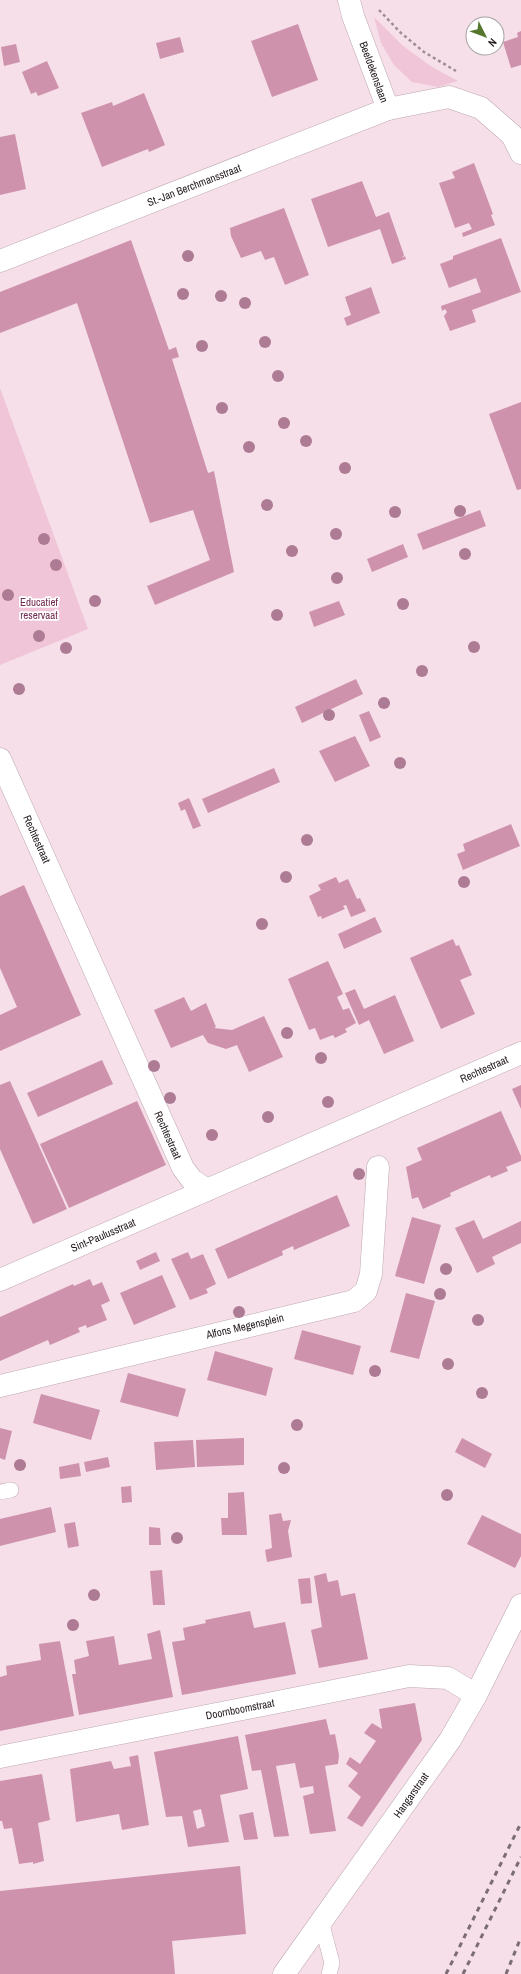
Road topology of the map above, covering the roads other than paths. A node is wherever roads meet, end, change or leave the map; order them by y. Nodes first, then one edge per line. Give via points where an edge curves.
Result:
1 (349, 0) edge
2 (388, 109) junction
3 (521, 152) edge
4 (0, 261) edge
5 (0, 759) edge
6 (521, 1053) edge
7 (378, 1167) dead end
8 (207, 1190) junction
9 (0, 1280) edge
10 (0, 1386) edge
11 (521, 1605) edge
12 (476, 1695) junction
13 (0, 1757) edge
14 (321, 1921) junction
15 (284, 1974) edge
16 (329, 1974) edge

1 - 2 street, Beeldekenslaan via 352,16
2 - 3 street, Beeldekenslaan via 449,97 481,108 512,135
2 - 4 street, St.-Jan Berchmansstraat
5 - 8 street, Rechtestraat via 183,1168 192,1180
6 - 8 street, Rechtestraat
7 - 10 street, Alfons Megensplein via 371,1274 366,1290 354,1301
8 - 9 street, Sint-Paulusstraat
11 - 12 street, Hangarstraat
12 - 13 street, Doornboomstraat via 448,1678 409,1676
12 - 14 street, Hangarstraat via 450,1740
14 - 15 street, Hangarstraat
14 - 16 lane via 332,1963

